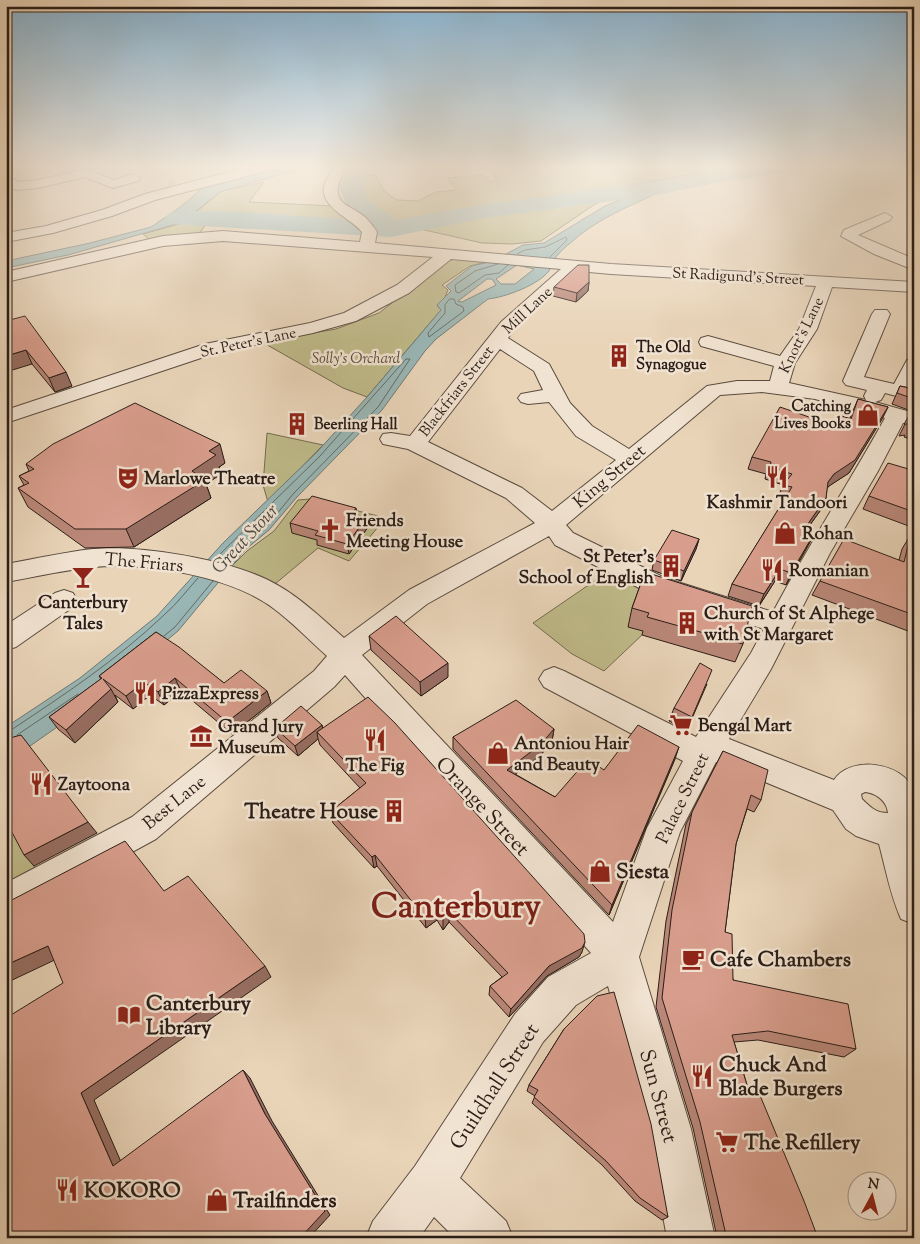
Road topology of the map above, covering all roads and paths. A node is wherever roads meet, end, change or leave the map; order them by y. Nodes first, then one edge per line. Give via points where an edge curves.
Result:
1 (67, 223) edge
2 (356, 223) edge
3 (873, 223) edge
4 (366, 233) junction
5 (6, 238) edge
6 (448, 253) junction
7 (563, 265) junction
8 (914, 265) edge
9 (6, 277) edge
10 (822, 281) junction
11 (850, 283) junction
12 (914, 287) edge
13 (914, 296) edge
14 (881, 314) dead end
15 (495, 343) junction
16 (717, 348) dead end
17 (785, 363) junction
18 (914, 364) edge
19 (879, 386) junction
20 (776, 389) junction
21 (528, 398) dead end
22 (559, 402) junction
23 (869, 406) junction
24 (6, 417) edge
25 (905, 418) edge
26 (391, 439) dead end
27 (415, 444) junction
28 (629, 458) junction
29 (552, 524) junction
30 (6, 573) edge
31 (64, 600) dead end
32 (779, 624) junction
33 (6, 639) edge
34 (346, 656) junction
35 (554, 679) dead end
36 (710, 752) junction
37 (845, 800) junction
38 (891, 829) junction
39 (6, 903) edge
40 (914, 906) edge
41 (620, 957) junction
42 (432, 1182) junction
43 (390, 1238) edge
44 (489, 1238) edge
45 (691, 1238) edge

1 - 5 street
2 - 4 street
3 - 8 street via 849,236
4 - 6 street, St Radigund's Street
4 - 9 street, St Radigund's Street via 223,236 164,241
6 - 7 street, St Radigund's Street
6 - 24 street, St. Peter's Lane via 403,289 350,317 314,328 212,348
7 - 10 street, St Radigund's Street
7 - 15 street, Mill Lane
10 - 11 street, St Radigund's Street
10 - 17 street, Knott's Lane via 824,286 808,329
11 - 12 street, St Radigund's Street
11 - 13 street
14 - 19 street via 854,381
15 - 22 street, Mill Lane via 542,368
15 - 27 street, Blackfriars Street
16 - 17 street
17 - 20 street, Knott's Lane
18 - 19 street via 900,391
19 - 23 street
20 - 23 street, King Street via 829,396
20 - 28 street, King Street via 714,390
21 - 22 street
22 - 28 street, Mill Lane via 584,431
23 - 25 street, King Street
25 - 32 street, Palace Street via 867,471
26 - 27 street
27 - 29 street via 514,493
28 - 29 street, King Street
29 - 32 street via 564,539 656,585
29 - 34 street, King Street via 418,596 358,641
30 - 34 street, The Friars via 94,558 179,563 258,586 283,601
31 - 33 street
32 - 36 street, Palace Street via 761,661 722,722
34 - 39 street, Best Lane via 324,679 144,828
34 - 41 street, Orange Street
35 - 36 street
36 - 37 street
36 - 41 street, Palace Street via 664,828
37 - 38 street via 848,808 863,822
37 - 38 street via 844,792 848,785 861,778 876,780 890,787 903,803 905,812 904,819
38 - 40 street
41 - 42 street, Guildhall Street via 562,991 529,1028
41 - 45 street, Sun Street via 669,1129
42 - 43 street, Guildhall Street
42 - 44 street

